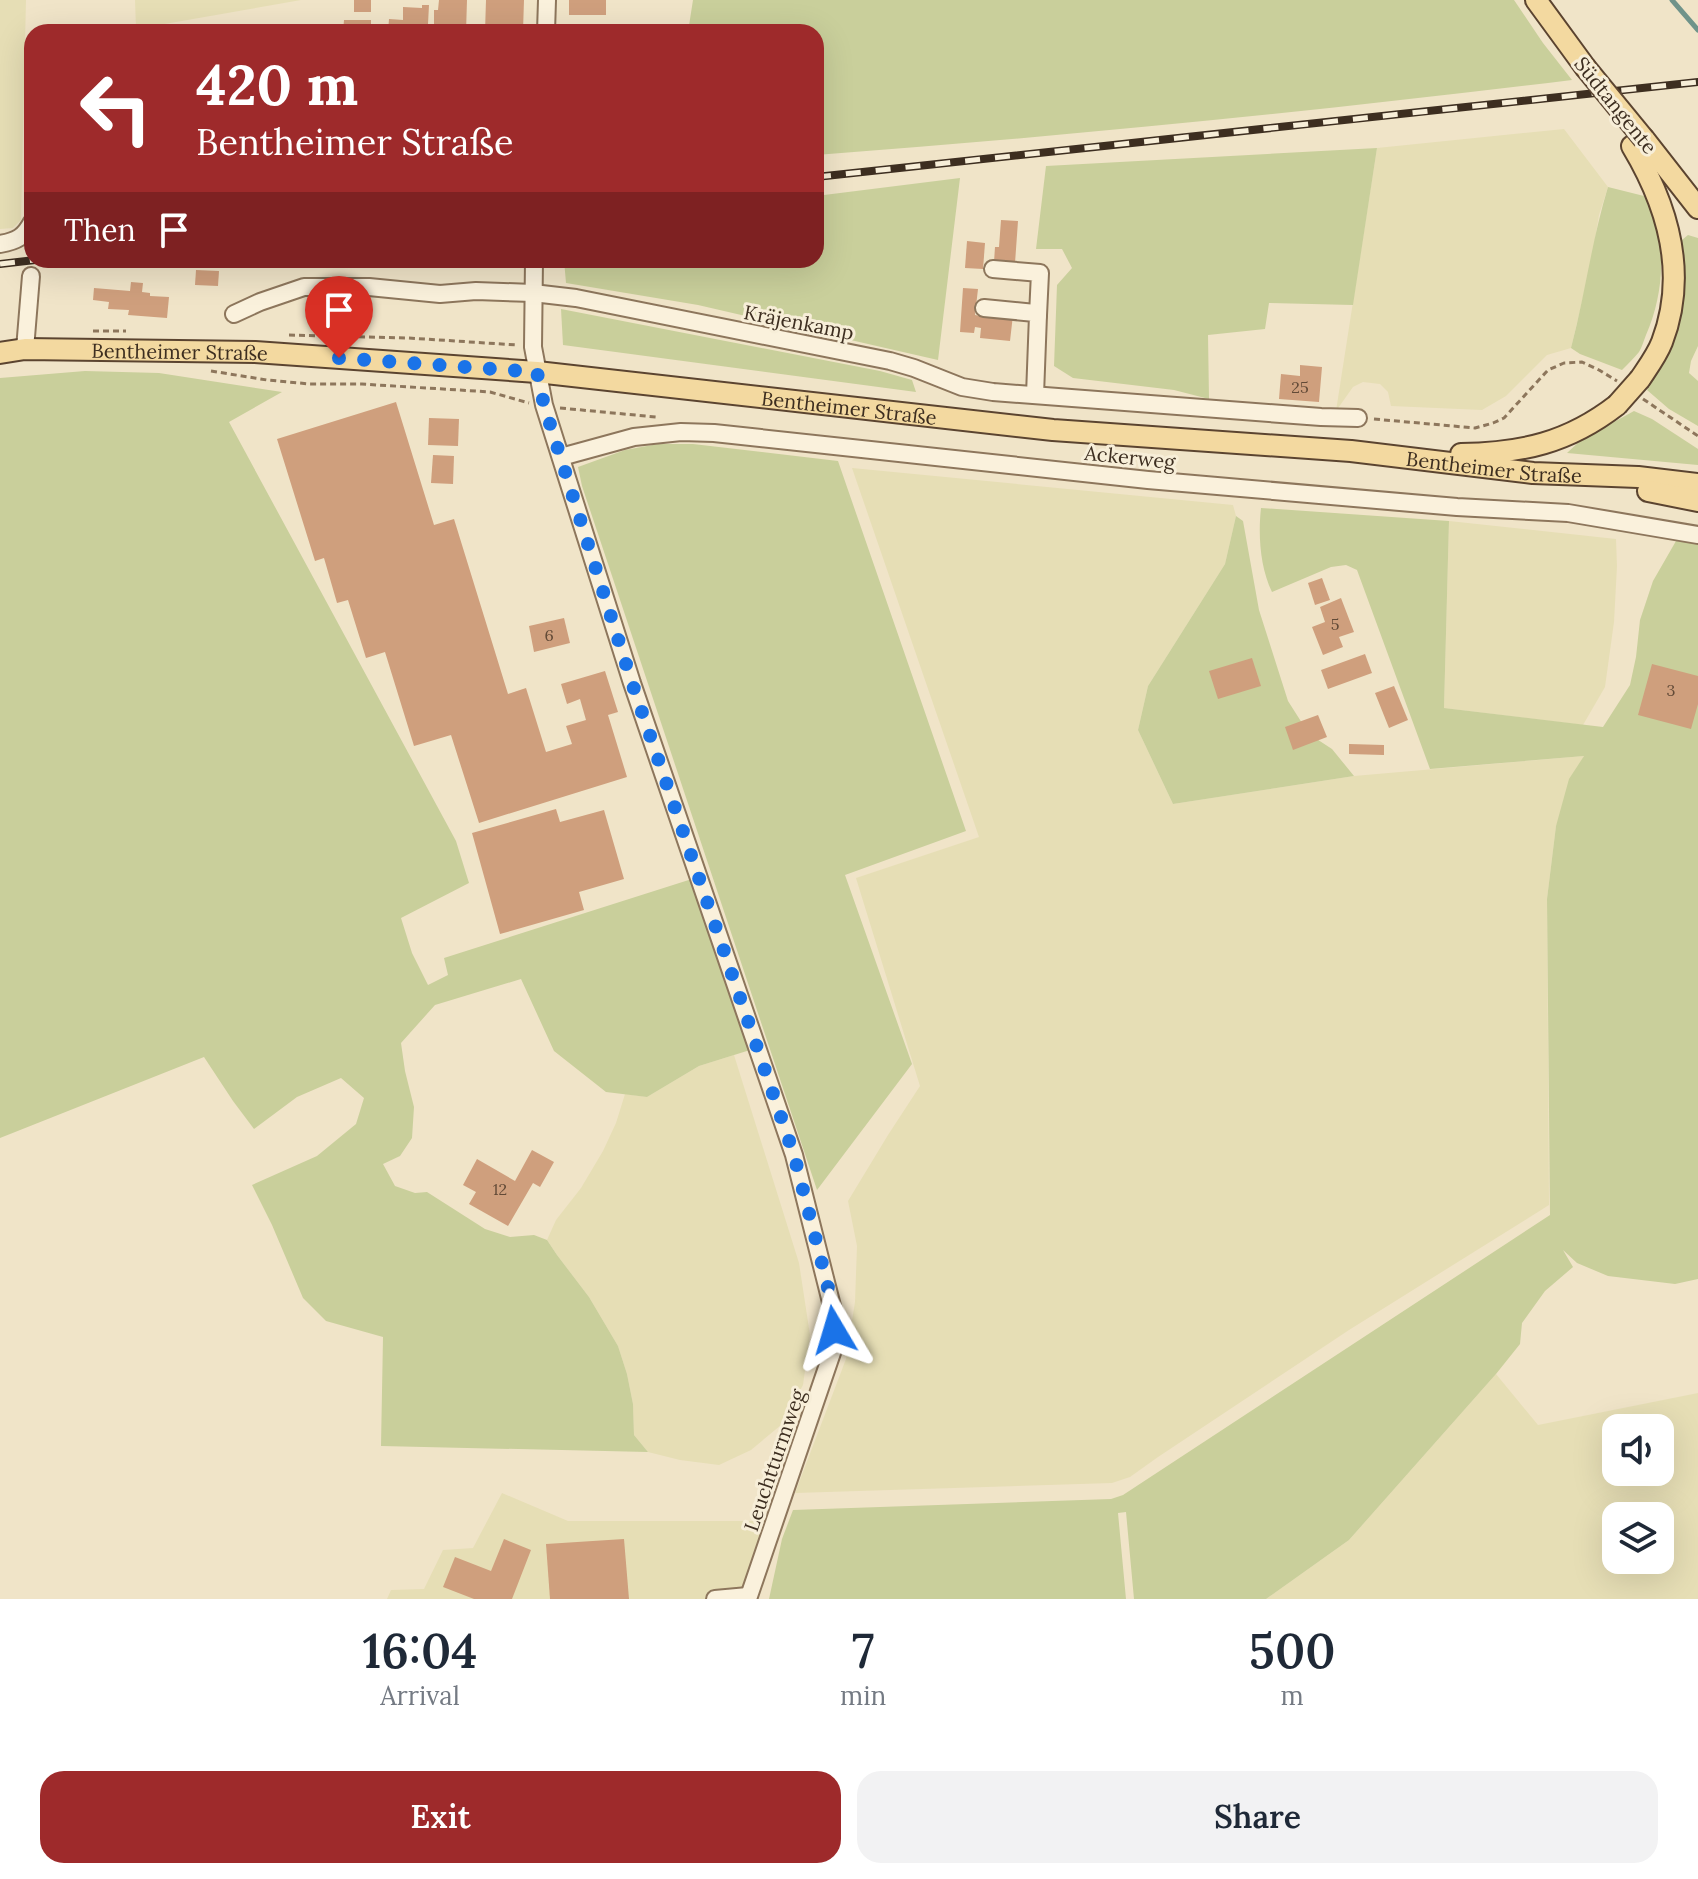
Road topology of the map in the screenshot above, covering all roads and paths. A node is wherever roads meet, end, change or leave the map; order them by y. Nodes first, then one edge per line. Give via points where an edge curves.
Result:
1 (547, 0) edge
2 (1536, 0) edge
3 (546, 24) edge
4 (1638, 143) junction
5 (1698, 208) edge
6 (24, 235) edge
7 (0, 244) edge
8 (534, 268) edge
9 (993, 269) dead end
10 (31, 276) dead end
11 (533, 293) junction
12 (984, 308) dead end
13 (234, 314) dead end
14 (1038, 315) junction
15 (25, 349) junction
16 (0, 353) edge
17 (537, 372) junction
18 (1629, 391) junction
19 (1035, 395) junction
20 (1358, 418) joint
21 (1698, 436) edge
22 (1381, 455) junction
23 (561, 457) junction
24 (1533, 473) junction
25 (1698, 484) edge
26 (1698, 501) edge
27 (1698, 535) edge
28 (748, 1597) edge
29 (715, 1599) edge

1 - 3 street
2 - 4 main road, Südtangente, bridge
4 - 5 main road, Südtangente
4 - 18 main road via 1671,236 1675,266 1662,342
6 - 7 street
8 - 11 street, Leuchtturmweg
9 - 14 street via 1040,273
10 - 15 street
11 - 13 street, Kräjenkamp via 304,287
11 - 17 street, Leuchtturmweg
11 - 19 street, Kräjenkamp via 890,361 962,387
12 - 14 street
14 - 19 street
15 - 16 main road, Bentheimer Straße
15 - 17 main road, Bentheimer Straße via 255,352
17 - 22 main road, Bentheimer Straße via 1053,430
17 - 23 street, Leuchtturmweg
18 - 20 path via 1582,362 1564,363 1548,370 1504,418 1475,428
18 - 21 path
18 - 22 main road via 1599,419 1531,448 1496,454
19 - 20 street, Kräjenkamp
22 - 24 main road, Bentheimer Straße
23 - 27 street, Ackerweg via 647,435 714,433 1163,481 1568,513
23 - 28 street, Leuchtturmweg via 632,683 794,1155 834,1314 834,1347
24 - 25 main road, Bentheimer Straße
24 - 26 main road
28 - 29 street

